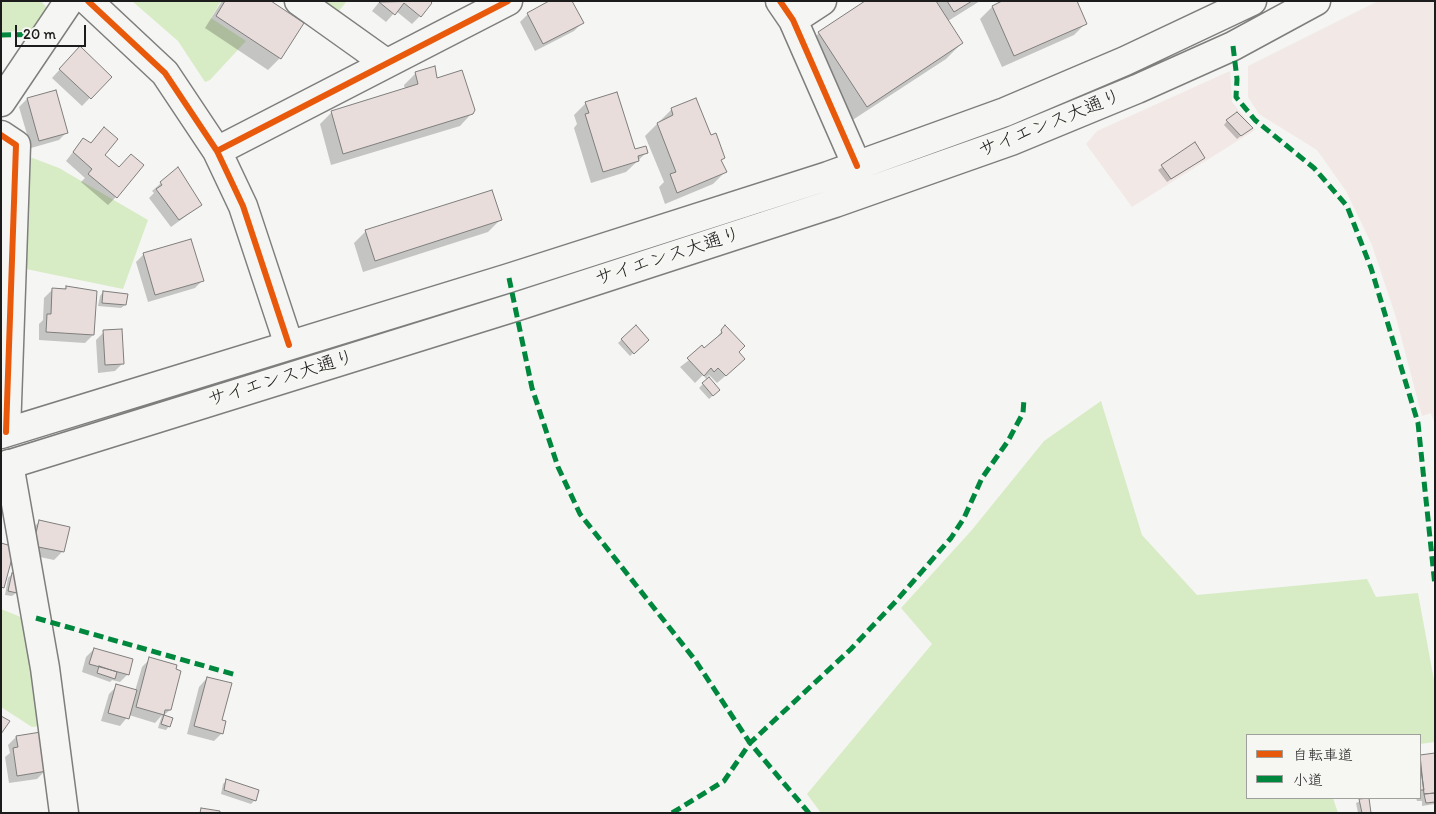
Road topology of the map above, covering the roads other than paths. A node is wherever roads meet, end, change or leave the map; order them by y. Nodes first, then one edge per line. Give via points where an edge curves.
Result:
1 (69, 1) edge
2 (88, 1) edge
3 (299, 1) edge
4 (508, 1) edge
5 (822, 1) edge
6 (1316, 1) edge
7 (1244, 5) edge
8 (786, 11) edge
9 (1249, 37) junction
10 (386, 62) junction
11 (1, 102) edge
12 (1, 134) edge
13 (217, 151) junction
14 (857, 166) junction
15 (289, 345) junction
16 (4, 433) edge
17 (5, 466) edge
18 (64, 813) edge

1 - 11 main road
2 - 13 main road via 164,73
3 - 10 main road
4 - 10 main road
5 - 8 main road
6 - 9 main road, サイエンス大通り
7 - 9 main road
7 - 14 main road, サイエンス大通り via 1005,112
8 - 14 main road
9 - 17 main road, サイエンス大通り via 1137,89 1011,141 835,204
10 - 13 main road
12 - 16 main road via 16,144
13 - 15 main road via 243,206
14 - 15 main road, サイエンス大通り
15 - 16 main road, サイエンス大通り
17 - 18 main road via 45,668

